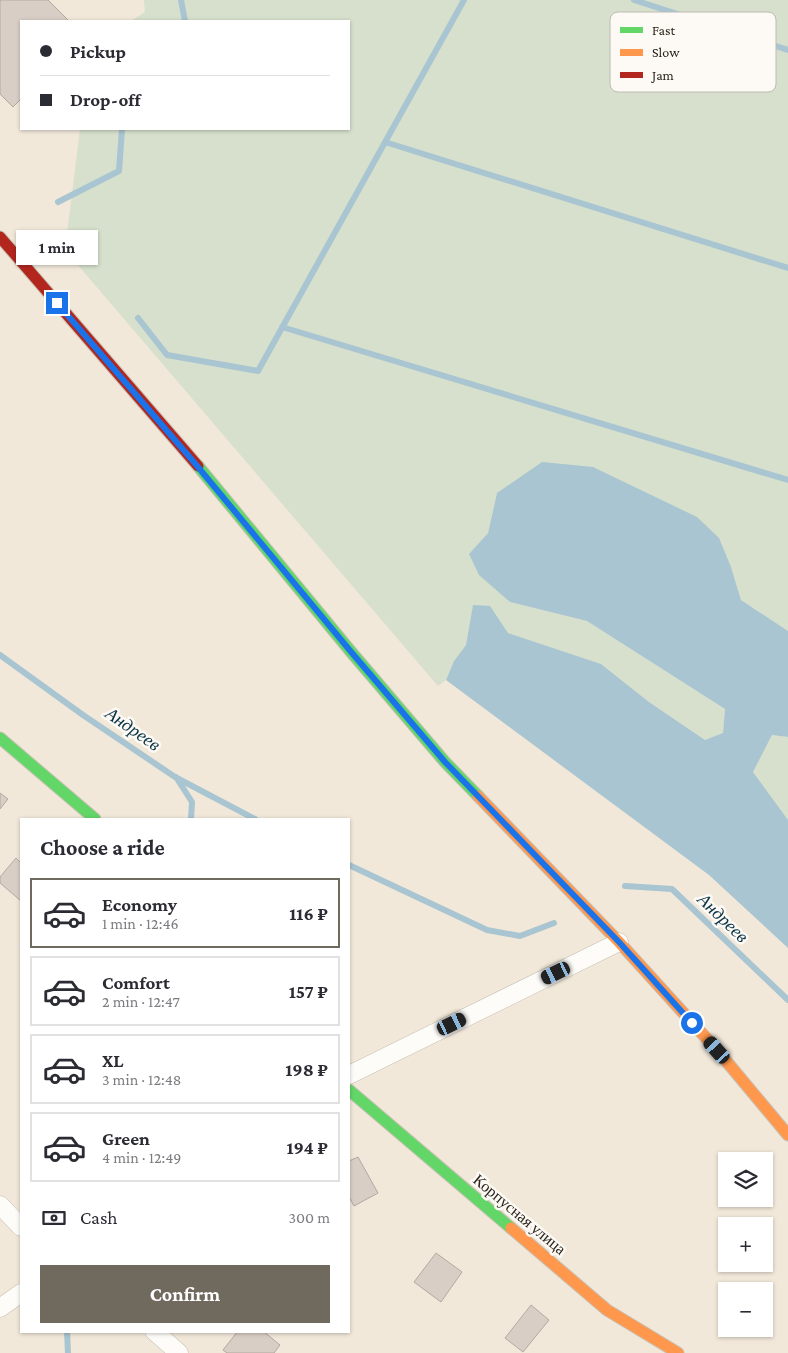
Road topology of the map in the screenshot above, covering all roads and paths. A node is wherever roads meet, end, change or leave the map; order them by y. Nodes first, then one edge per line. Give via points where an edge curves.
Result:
1 (0, 237) edge
2 (0, 738) edge
3 (93, 818) edge
4 (619, 942) junction
5 (350, 1075) edge
6 (350, 1091) edge
7 (788, 1135) edge
8 (0, 1205) edge
9 (20, 1226) edge
10 (20, 1294) edge
11 (0, 1308) edge
12 (156, 1333) edge
13 (178, 1353) edge
14 (678, 1353) edge

1 - 4 street via 445,762
2 - 3 street
4 - 5 street
4 - 7 street via 717,1050
6 - 14 street, Корпусная улица via 608,1310
8 - 9 street
10 - 11 street
12 - 13 street

